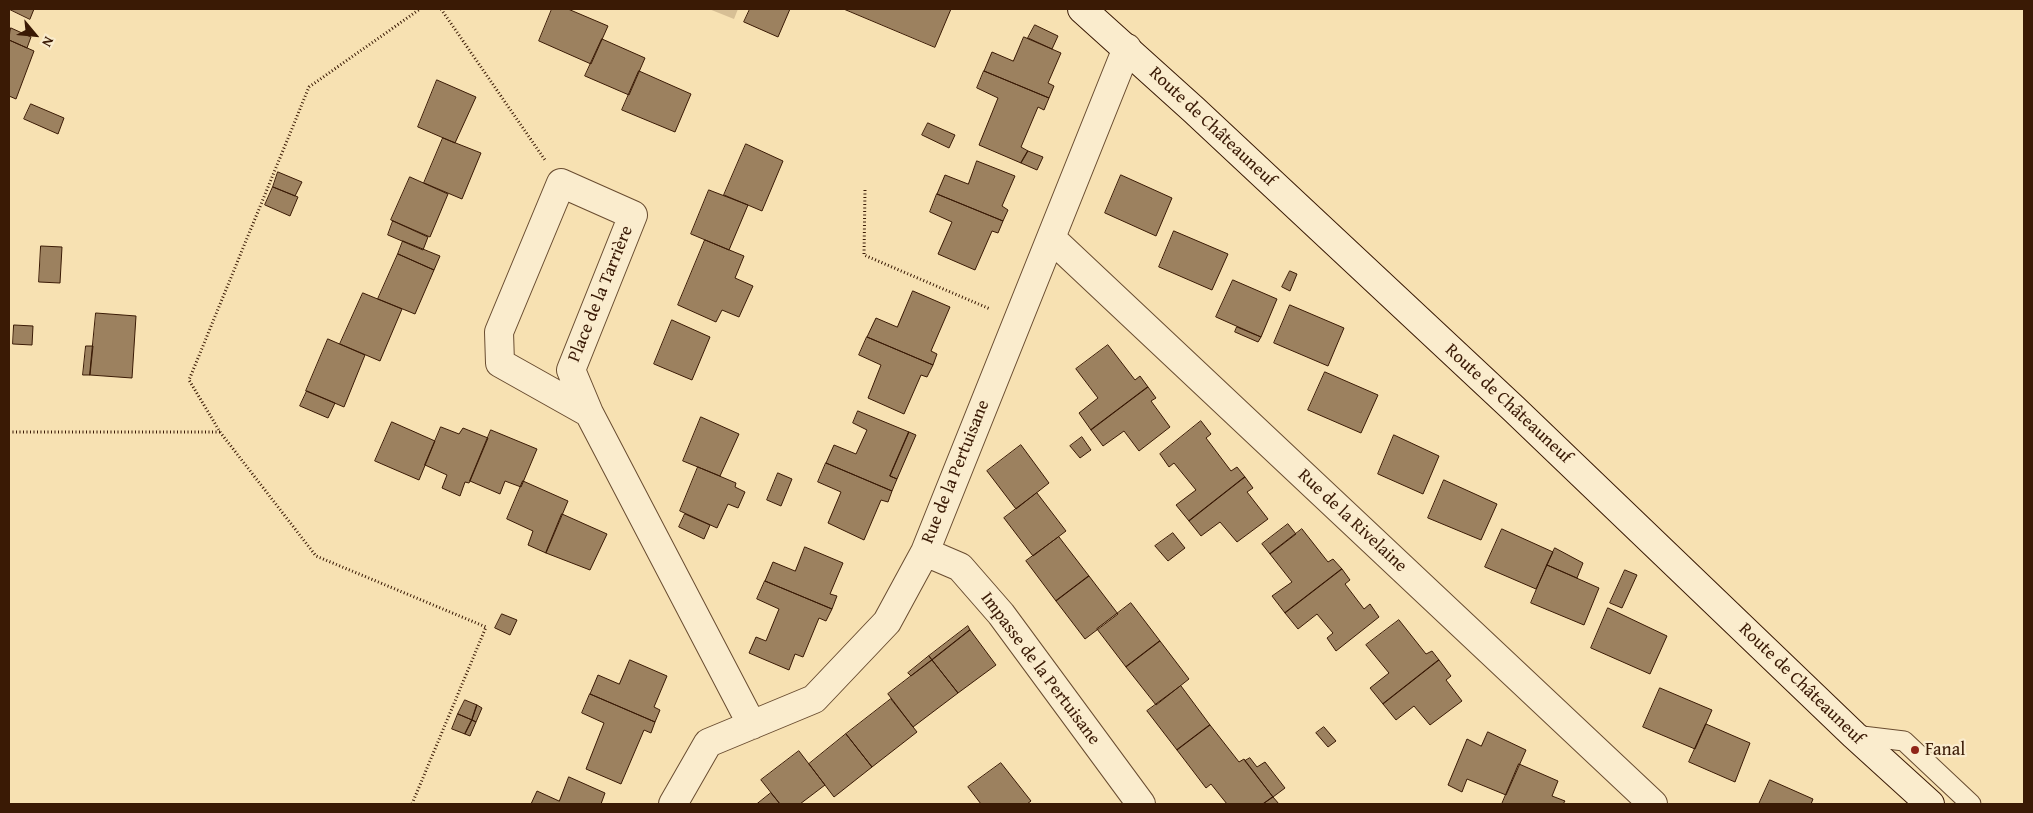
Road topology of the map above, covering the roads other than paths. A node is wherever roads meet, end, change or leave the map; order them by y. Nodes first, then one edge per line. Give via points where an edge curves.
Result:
1 (1082, 9) edge
2 (1127, 48) junction
3 (1051, 238) junction
4 (589, 413) junction
5 (925, 552) junction
6 (752, 724) junction
7 (1854, 735) junction
8 (673, 804) edge
9 (1141, 804) edge
10 (1653, 804) edge
11 (1930, 804) edge
12 (1971, 804) edge

1 - 2 street, Route de Châteauneuf
2 - 3 street, Rue de la Pertuisane
2 - 7 street, Route de Châteauneuf via 1514,409
3 - 5 street, Rue de la Pertuisane
3 - 10 street, Rue de la Rivelaine
4 - 4 street, Place de la Tarrière via 500,363 499,332 561,183 633,215 571,370
4 - 6 street, Place de la Tarrière
5 - 6 street, Rue de la Pertuisane via 888,622 814,698
5 - 9 street, Impasse de la Pertuisane via 960,567 1000,614
6 - 8 street, Rue de la Pertuisane via 708,743
7 - 11 street, Route de Châteauneuf
7 - 12 lane via 1904,741

